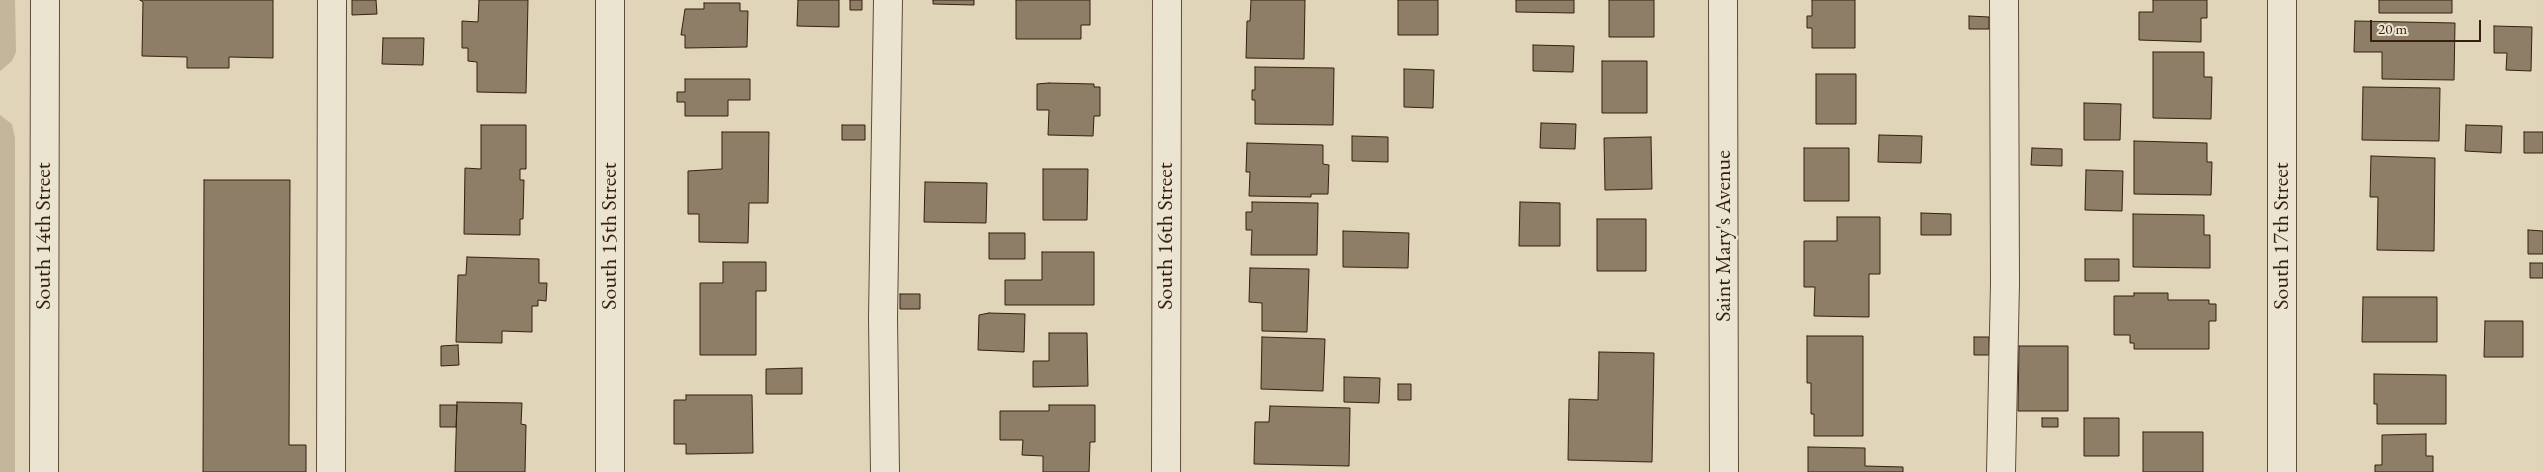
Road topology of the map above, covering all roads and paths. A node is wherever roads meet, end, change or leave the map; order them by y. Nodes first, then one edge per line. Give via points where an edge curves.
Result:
1 (45, 0) edge
2 (332, 0) edge
3 (610, 0) edge
4 (888, 0) edge
5 (1167, 0) edge
6 (1723, 0) edge
7 (2004, 0) edge
8 (2282, 0) edge
9 (44, 472) edge
10 (331, 472) edge
11 (610, 472) edge
12 (885, 472) edge
13 (1166, 472) edge
14 (1724, 472) edge
15 (2001, 472) edge
16 (2282, 472) edge

1 - 9 street, South 14th Street
2 - 10 street
3 - 11 street, South 15th Street
4 - 12 street via 883,318
5 - 13 street, South 16th Street
6 - 14 street, Saint Mary's Avenue
7 - 15 street via 2005,283
8 - 16 street, South 17th Street

